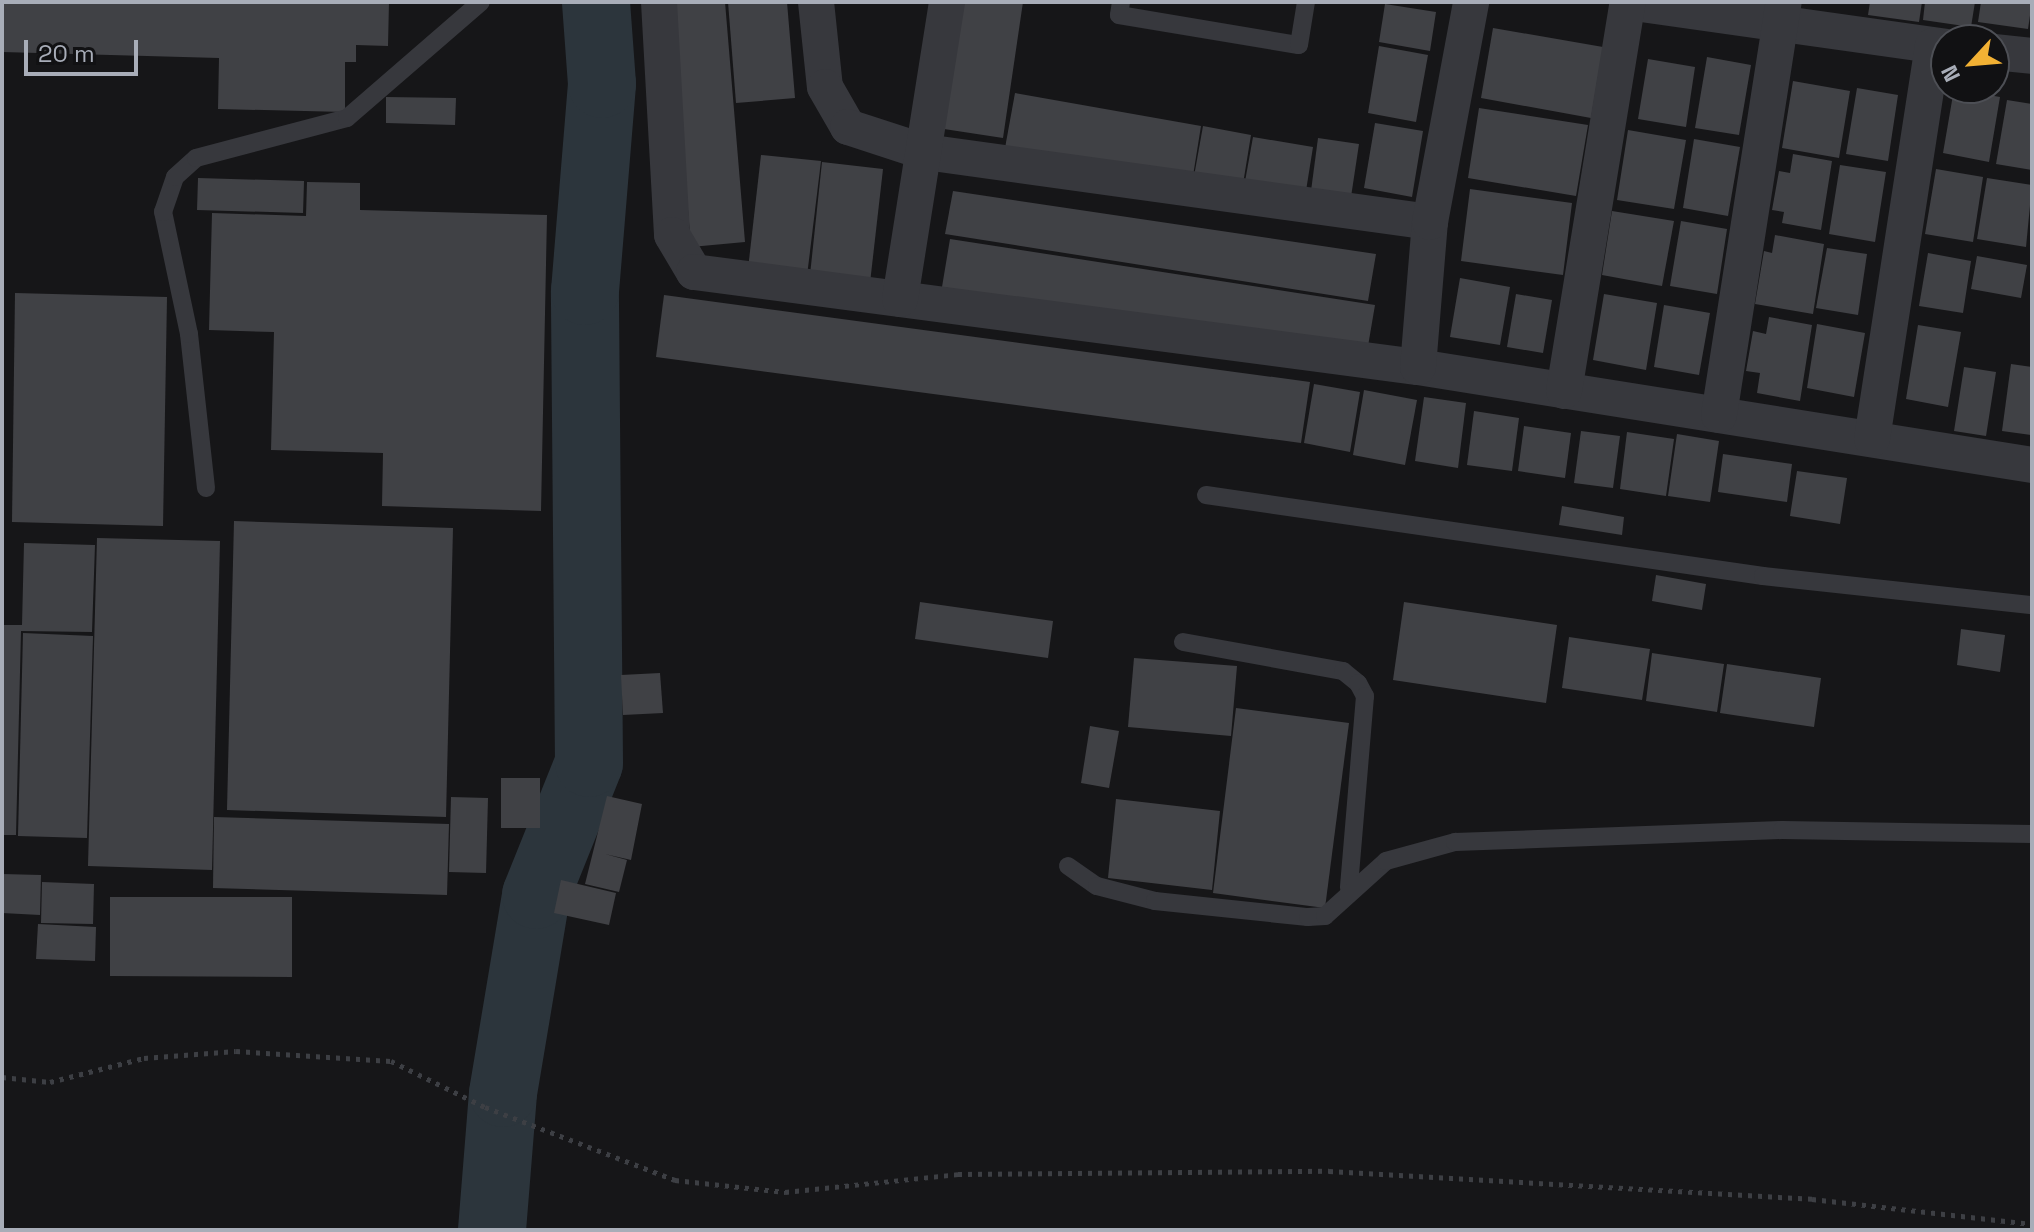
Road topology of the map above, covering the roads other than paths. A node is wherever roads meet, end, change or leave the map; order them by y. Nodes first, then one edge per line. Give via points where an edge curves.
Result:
1 (481, 2) edge
2 (659, 2) edge
3 (816, 2) edge
4 (947, 2) edge
5 (1121, 2) edge
6 (1306, 2) edge
7 (1471, 2) edge
8 (1627, 2) edge
9 (1783, 11) edge
10 (1930, 44) edge
11 (2010, 54) edge
12 (2032, 56) edge
13 (1930, 99) edge
14 (925, 152) junction
15 (1430, 222) junction
16 (900, 299) junction
17 (1418, 367) junction
18 (1564, 391) junction
19 (1719, 415) junction
20 (1872, 439) junction
21 (2032, 465) edge
22 (206, 488) dead end
23 (1206, 495) dead end
24 (2032, 605) edge
25 (1183, 642) dead end
26 (2032, 834) edge
27 (1068, 866) dead end
28 (1349, 887) junction

1 - 22 lane via 347,118 196,158 175,177 163,212 189,334
2 - 16 street via 672,235 680,257 694,272
3 - 14 street via 825,87 848,127
4 - 14 street
5 - 6 lane via 1119,15 1299,45
7 - 15 street
8 - 9 street
8 - 18 street
9 - 10 street
9 - 19 street
11 - 12 street
13 - 20 street
14 - 15 street
14 - 16 street
15 - 17 street
16 - 17 street
17 - 18 street
18 - 19 street
19 - 20 street
20 - 21 street
23 - 24 lane via 1763,576
25 - 28 lane via 1343,671 1358,683 1365,696
26 - 28 lane via 1782,830 1455,842 1386,861
27 - 28 lane via 1097,886 1155,901 1308,917 1325,916

